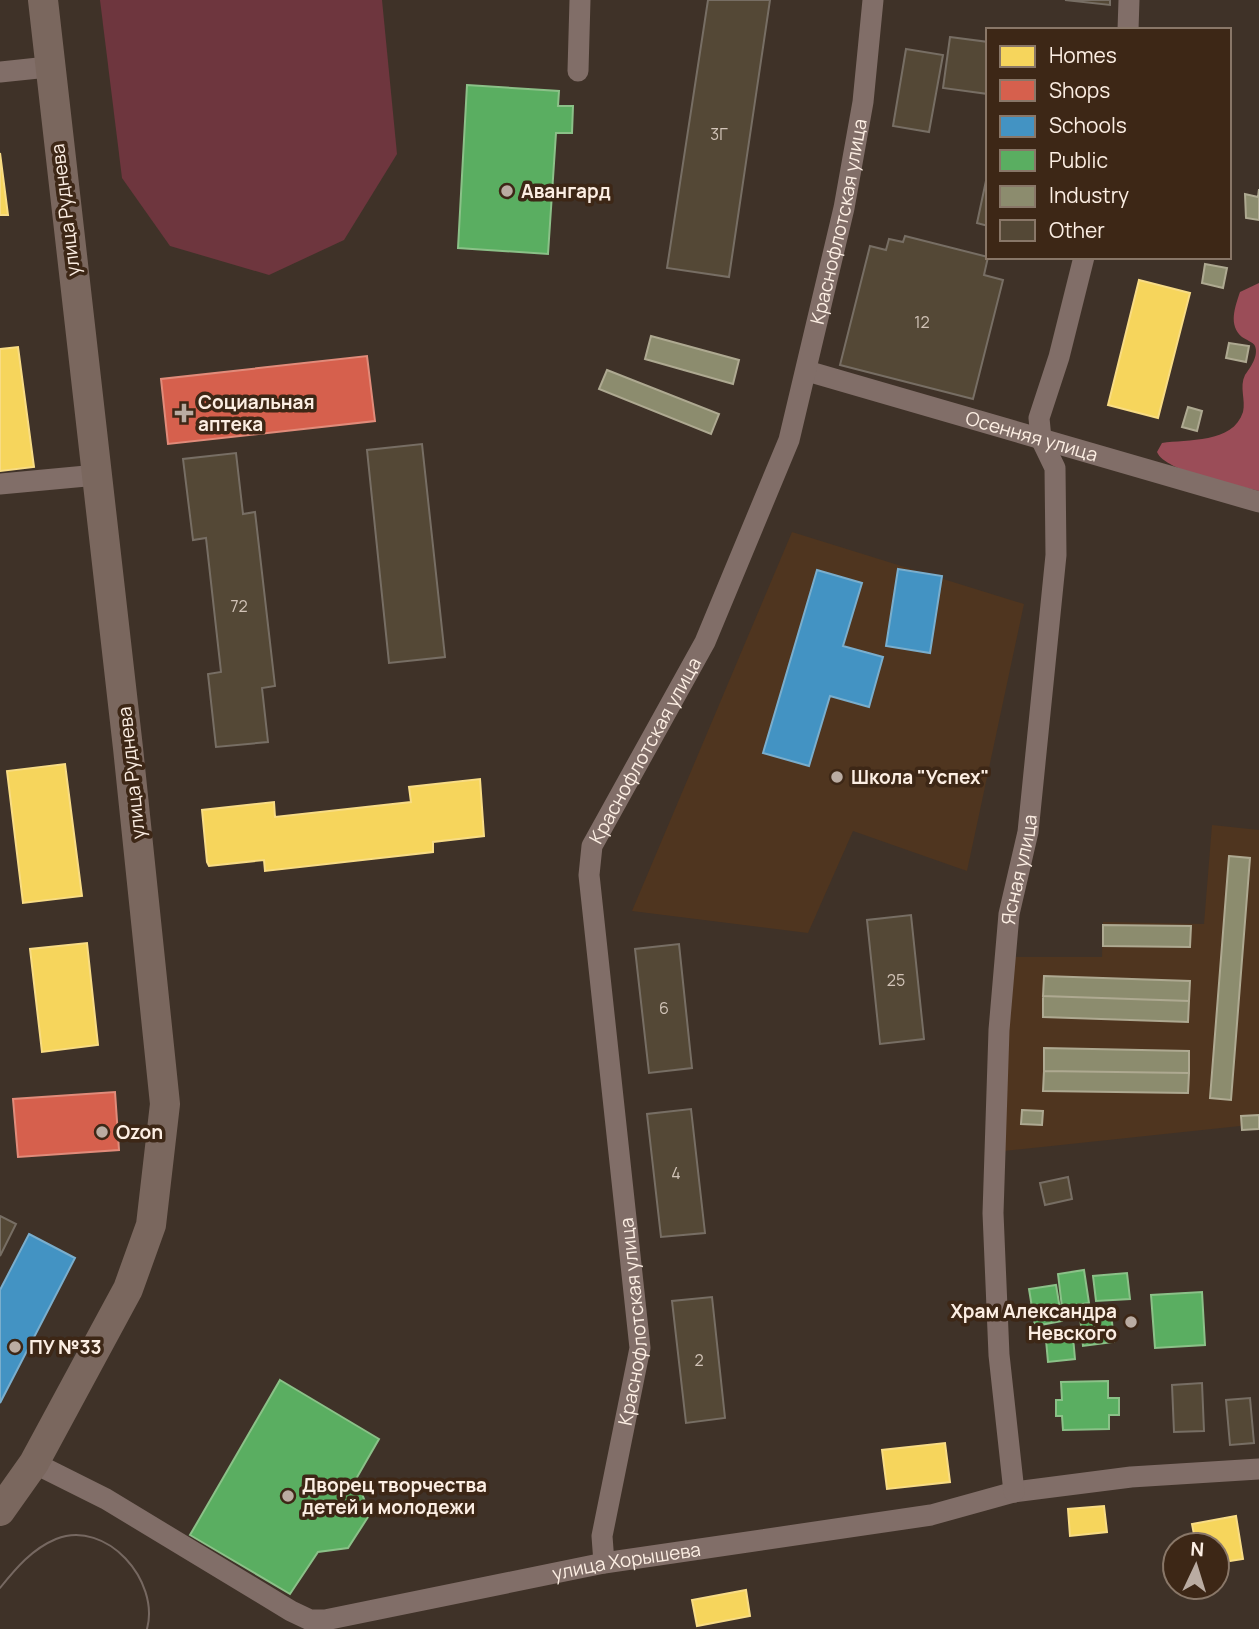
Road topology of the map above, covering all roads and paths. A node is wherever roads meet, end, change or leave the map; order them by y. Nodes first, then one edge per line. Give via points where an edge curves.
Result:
1 (43, 0) edge
2 (580, 0) edge
3 (873, 0) edge
4 (1129, 0) edge
5 (1128, 28) edge
6 (48, 67) junction
7 (578, 71) dead end
8 (0, 72) edge
9 (1084, 259) edge
10 (807, 371) junction
11 (1041, 439) junction
12 (96, 475) junction
13 (0, 484) edge
14 (1259, 502) edge
15 (34, 1464) junction
16 (1259, 1469) edge
17 (1014, 1492) junction
18 (0, 1511) edge
19 (604, 1563) junction

1 - 6 main road, улица Руднева
2 - 7 street
3 - 10 street, Краснофлотская улица via 863,102
4 - 5 street
6 - 8 street
6 - 12 main road, улица Руднева
9 - 11 street, Ясная улица via 1039,418
10 - 11 street, Осенняя улица
10 - 19 street, Краснофлотская улица via 789,440 705,642 592,846 589,875 640,1349 602,1536
11 - 14 street, Осенняя улица
11 - 17 street, Ясная улица via 1055,468 1056,555 1028,832 1009,914 999,1030 993,1213 999,1355
12 - 13 street
12 - 15 main road, улица Руднева via 164,1104 151,1225 128,1289
15 - 18 main road, улица Руднева
15 - 19 street, улица Хорышева via 106,1499 310,1620 345,1617
16 - 17 street, улица Хорышева via 1131,1477
17 - 19 street, улица Хорышева via 931,1515

